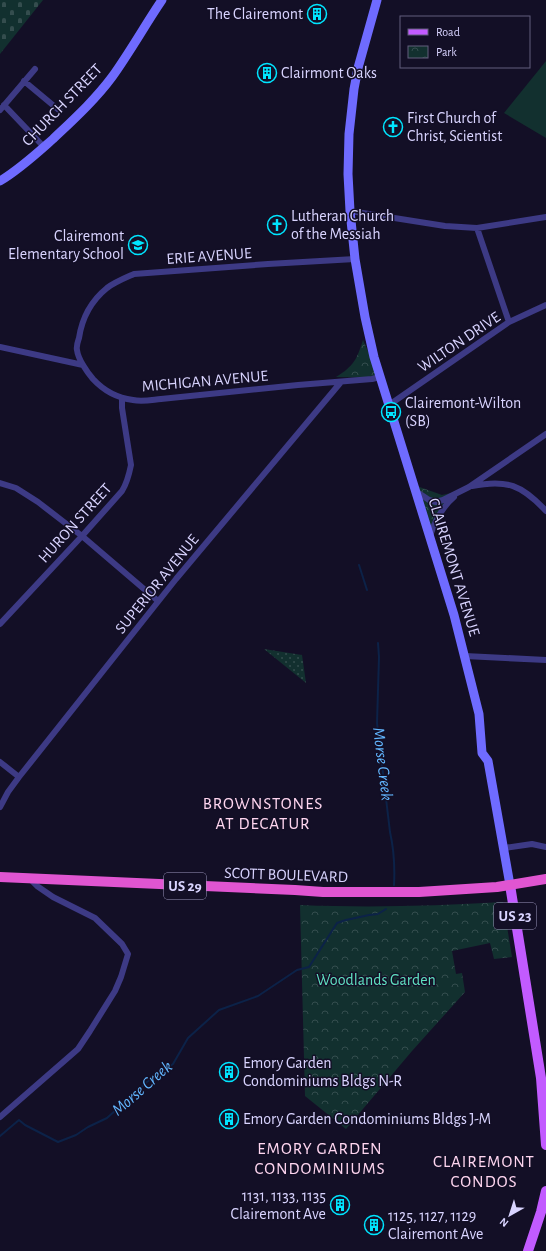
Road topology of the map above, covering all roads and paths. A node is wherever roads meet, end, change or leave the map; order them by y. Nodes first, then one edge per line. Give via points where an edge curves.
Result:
1 (162, 0) edge
2 (377, 0) edge
3 (35, 68) dead end
4 (24, 81) junction
5 (2, 107) edge
6 (60, 111) dead end
7 (44, 147) junction
8 (0, 181) edge
9 (350, 211) junction
10 (546, 217) edge
11 (477, 228) junction
12 (355, 260) junction
13 (546, 304) edge
14 (510, 322) junction
15 (0, 347) edge
16 (83, 365) junction
17 (380, 378) junction
18 (341, 382) junction
19 (122, 398) junction
20 (389, 405) junction
21 (546, 434) edge
22 (0, 483) edge
23 (469, 487) junction
24 (416, 491) junction
25 (460, 492) junction
26 (546, 510) edge
27 (82, 536) junction
28 (430, 537) junction
29 (158, 601) junction
30 (0, 624) edge
31 (465, 656) junction
32 (546, 660) edge
33 (0, 762) edge
34 (19, 777) junction
35 (0, 807) edge
36 (546, 847) edge
37 (504, 848) junction
38 (0, 877) edge
39 (29, 878) junction
40 (546, 879) edge
41 (510, 885) junction
42 (543, 1072) edge
43 (0, 1117) edge
44 (546, 1145) edge
45 (546, 1191) edge
46 (528, 1251) edge

1 - 7 main road, CHURCH STREET via 112,78
2 - 9 main road, CLAIREMONT AVENUE via 358,68 351,108 348,152
3 - 4 street
4 - 5 street
4 - 6 street
5 - 7 street
7 - 8 main road, CHURCH STREET
9 - 11 street via 445,226
9 - 12 main road, CLAIREMONT AVENUE
10 - 11 street
11 - 14 street
12 - 16 street, ERIE AVENUE via 134,274 108,287 97,296 89,308 80,327 77,350
12 - 17 main road, CLAIREMONT AVENUE via 365,317
13 - 14 street, WILTON DRIVE
14 - 20 street, WILTON DRIVE
15 - 16 street
16 - 19 street, MICHIGAN AVENUE via 100,386
17 - 18 street, MICHIGAN AVENUE
17 - 20 main road, CLAIREMONT AVENUE
18 - 19 street, MICHIGAN AVENUE via 141,401
18 - 29 street, SUPERIOR AVENUE
19 - 27 street, HURON STREET via 130,474 122,491
20 - 24 main road, CLAIREMONT AVENUE
21 - 23 street
22 - 27 street via 16,488 38,502
23 - 25 street
23 - 26 street via 492,482 511,485 530,495
24 - 25 street via 426,499 436,502
24 - 28 main road, CLAIREMONT AVENUE
25 - 28 street via 444,508
27 - 29 street
27 - 30 street, HURON STREET
28 - 31 main road, CLAIREMONT AVENUE
29 - 34 street, SUPERIOR AVENUE
31 - 32 street
31 - 37 main road, CLAIREMONT AVENUE via 479,714 482,753 488,761
33 - 34 street
34 - 35 street, SUPERIOR AVENUE
36 - 37 street via 532,844
37 - 41 main road, CLAIREMONT AVENUE
38 - 39 highway, SCOTT BOULEVARD / US 29
39 - 41 highway, SCOTT BOULEVARD / US 29 via 323,892 419,892
39 - 43 street via 52,897 95,918 122,944 128,954 114,991 78,1049
40 - 41 highway, SCOTT BOULEVARD / US 23
41 - 42 main road, CLAIREMONT AVENUE / US 23
42 - 44 main road, CLAIREMONT AVENUE / US 23
45 - 46 main road via 542,1212

